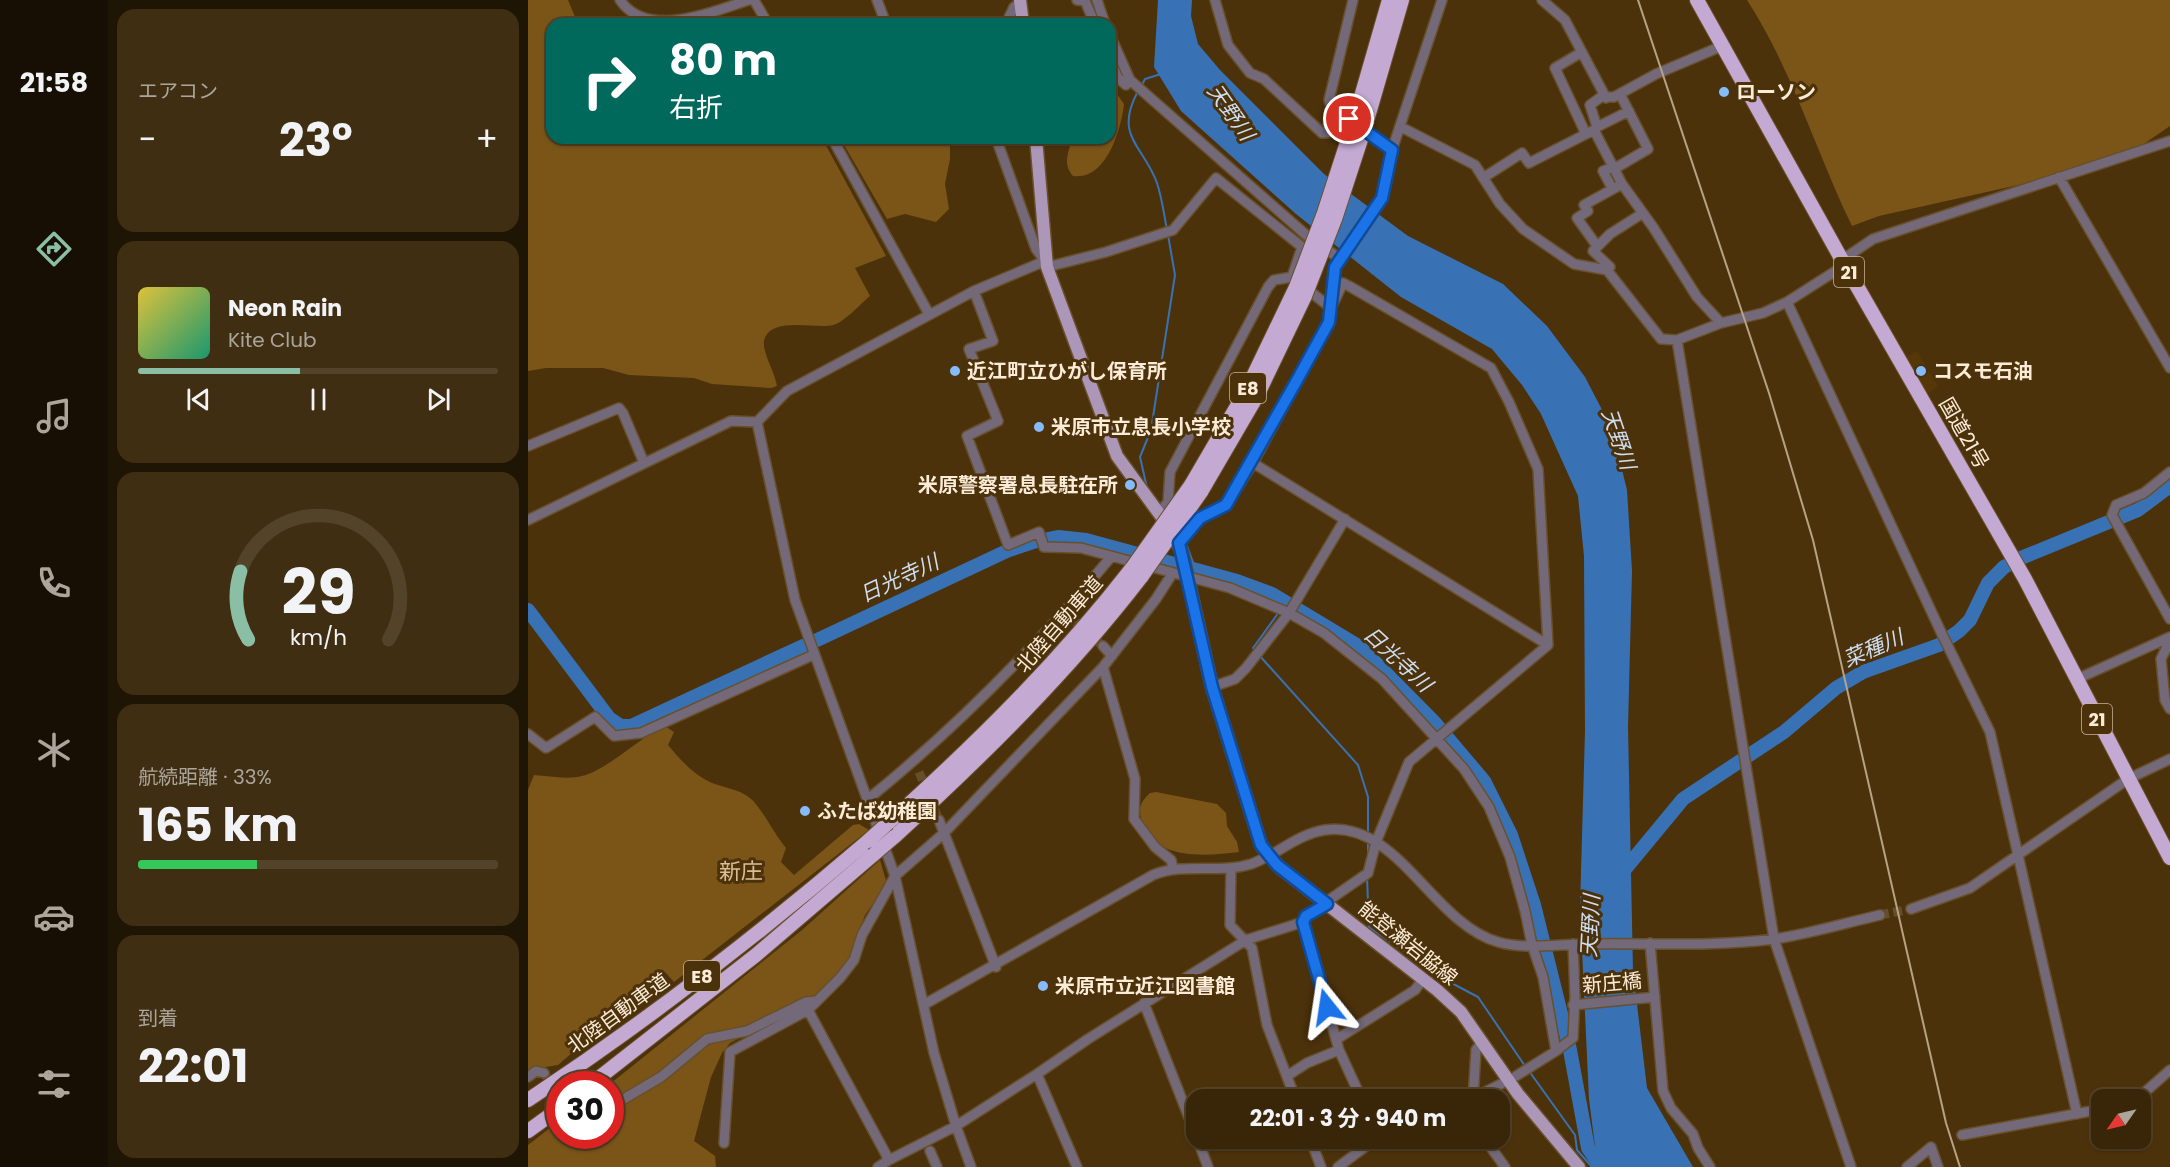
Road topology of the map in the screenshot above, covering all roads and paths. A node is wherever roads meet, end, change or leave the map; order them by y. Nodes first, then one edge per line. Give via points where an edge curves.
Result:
1 (620, 0) edge
2 (748, 0) edge
3 (754, 0) edge
4 (877, 0) edge
5 (1077, 0) edge
6 (1097, 0) edge
7 (1215, 0) edge
8 (1353, 0) edge
9 (1389, 0) edge
10 (1402, 0) edge
11 (1442, 0) edge
12 (1542, 0) edge
13 (1697, 0) edge
14 (1020, 2) edge
15 (638, 18) edge
16 (684, 18) edge
17 (764, 18) edge
18 (884, 18) edge
19 (1009, 18) edge
20 (1022, 18) edge
21 (1092, 18) edge
22 (1103, 18) edge
23 (1722, 46) junction
24 (1116, 48) edge
25 (1582, 52) junction
26 (1116, 74) edge
27 (1130, 80) junction
28 (1620, 94) junction
29 (1606, 98) junction
30 (1331, 106) junction
31 (1629, 111) junction
32 (1361, 121) junction
33 (1401, 127) junction
34 (1592, 130) junction
35 (2170, 141) edge
36 (835, 144) edge
37 (998, 144) edge
38 (1036, 144) edge
39 (1392, 150) junction
40 (1614, 168) junction
41 (2059, 177) junction
42 (1483, 178) junction
43 (1622, 184) junction
44 (1612, 188) junction
45 (1643, 213) junction
46 (1597, 246) junction
47 (1340, 259) junction
48 (1843, 263) junction
49 (1046, 264) junction
50 (1607, 270) junction
51 (1298, 286) junction
52 (974, 291) junction
53 (1787, 302) junction
54 (1331, 308) junction
55 (929, 314) junction
56 (1721, 323) junction
57 (1677, 340) junction
58 (2170, 368) edge
59 (757, 422) junction
60 (528, 446) edge
61 (1253, 463) junction
62 (644, 464) junction
63 (2170, 472) edge
64 (1160, 513) junction
65 (528, 519) edge
66 (1345, 519) junction
67 (1179, 543) junction
68 (1111, 557) junction
69 (1137, 572) junction
70 (1172, 574) junction
71 (1188, 576) junction
72 (1064, 613) junction
73 (1289, 613) junction
74 (2170, 619) edge
75 (1073, 620) tunnel mouth
76 (2170, 637) edge
77 (2170, 641) edge
78 (1548, 645) junction
79 (1103, 646) tunnel mouth
80 (813, 655) junction
81 (1112, 656) junction
82 (1103, 668) junction
83 (2078, 679) junction
84 (1212, 687) junction
85 (2170, 709) edge
86 (528, 734) edge
87 (1437, 736) junction
88 (2170, 759) edge
89 (914, 762) junction
90 (919, 772) tunnel mouth
91 (2128, 779) junction
92 (867, 800) junction
93 (939, 820) tunnel mouth
94 (944, 833) junction
95 (1376, 842) junction
96 (1268, 856) junction
97 (2019, 857) junction
98 (2170, 858) edge
99 (1173, 868) junction
100 (1232, 868) junction
101 (895, 876) junction
102 (1327, 904) junction
103 (1911, 909) tunnel mouth
104 (1880, 915) tunnel mouth
105 (1303, 922) junction
106 (1774, 939) junction
107 (1246, 940) junction
108 (1647, 943) junction
109 (1573, 944) junction
110 (1535, 945) junction
111 (996, 966) junction
112 (1423, 979) junction
113 (1655, 997) junction
114 (817, 1001) junction
115 (1144, 1003) junction
116 (925, 1004) junction
117 (1573, 1005) junction
118 (808, 1010) junction
119 (1337, 1039) junction
120 (1483, 1041) junction
121 (1557, 1049) junction
122 (1340, 1050) junction
123 (2170, 1070) edge
124 (608, 1071) edge
125 (544, 1073) dead end
126 (1037, 1074) junction
127 (1287, 1076) junction
128 (1516, 1076) dead end
129 (528, 1077) edge
130 (1505, 1082) dead end
131 (1292, 1089) edge
132 (1357, 1089) edge
133 (1474, 1089) edge
134 (1491, 1089) edge
135 (2148, 1089) edge
136 (624, 1099) edge
137 (528, 1100) edge
138 (1186, 1110) edge
139 (2091, 1111) edge
140 (2077, 1114) junction
141 (546, 1118) edge
142 (956, 1126) junction
143 (528, 1131) edge
144 (1962, 1135) dead end
145 (724, 1143) dead end
146 (1201, 1149) edge
147 (1314, 1149) edge
148 (1362, 1149) edge
149 (1492, 1149) edge
150 (930, 1151) dead end
151 (889, 1160) junction
152 (878, 1167) edge
153 (937, 1167) edge
154 (971, 1167) edge
155 (1077, 1167) edge
156 (1208, 1167) edge
157 (1321, 1167) edge
158 (1338, 1167) edge
159 (1505, 1167) edge
160 (1579, 1167) edge
161 (1710, 1167) edge
162 (1851, 1167) edge
163 (1907, 1167) edge
164 (1938, 1167) edge

1 - 15 street
2 - 16 street
3 - 17 street
4 - 18 street
5 - 21 street via 1085,1
6 - 22 street
7 - 30 street via 1228,45 1250,73 1264,79 1322,133 1327,133
8 - 30 street via 1329,100
9 - 32 highway, 北陸自動車道 / E8
10 - 32 highway, 北陸自動車道 / E8
11 - 33 street
12 - 25 street via 1565,20
13 - 23 highway, 国道21号 / 21
14 - 19 street
14 - 20 main road
23 - 28 street
23 - 48 highway, 国道21号 / 21
24 - 27 street
25 - 29 street
25 - 34 street via 1555,69
26 - 27 street via 1126,86
27 - 47 street via 1305,234
28 - 29 street
28 - 31 street
29 - 34 street via 1590,105
30 - 39 street
31 - 34 street
31 - 40 street via 1648,149
32 - 51 highway, 北陸自動車道 / E8, bridge via 1339,208
33 - 39 street
33 - 42 street via 1475,165
34 - 40 street
34 - 42 street via 1529,163 1522,153
35 - 41 street
36 - 55 street
37 - 49 street via 1036,249
38 - 49 main road, 能登瀬岩脇線
39 - 47 street via 1382,198
40 - 43 street
40 - 44 street via 1603,171
41 - 48 street via 1872,239
41 - 58 street
42 - 50 street via 1523,230 1574,264
43 - 44 street
43 - 45 street
44 - 46 street via 1584,205 1588,211 1577,218
45 - 46 street
45 - 56 street via 1697,297
46 - 50 street via 1593,251 1610,267
47 - 54 street via 1335,267
48 - 53 street
48 - 83 highway, 国道21号 / 21 via 2025,579
49 - 51 street via 1106,252 1173,230 1216,178 1302,247
49 - 52 street
49 - 64 main road, 能登瀬岩脇線 via 1114,449
50 - 57 street via 1661,339
51 - 54 street
51 - 64 street via 1274,280 1268,287 1170,472 1168,501
51 - 69 highway, 北陸自動車道 / E8, bridge via 1257,396
52 - 55 street
52 - 68 street via 993,341 969,349 998,421 967,436 1008,545 1039,532 1044,547 1081,548
53 - 56 street via 1763,313
53 - 97 street via 1990,732
54 - 61 street via 1329,322
54 - 78 street via 1343,283 1491,368 1538,469
55 - 59 street via 787,391
56 - 57 street
57 - 106 street
59 - 62 street via 731,422
59 - 80 street via 795,600
60 - 62 street via 619,408
61 - 66 street
61 - 67 street via 1226,505 1200,518
62 - 65 street
63 - 74 street via 2144,493 2116,505 2112,515
64 - 67 main road, 能登瀬岩脇線
66 - 73 street
66 - 78 street
67 - 71 main road, 能登瀬岩脇線
68 - 70 street
68 - 72 street
69 - 124 highway, 北陸自動車道 / E8, bridge via 1095,634 1041,694 894,837 756,955
69 - 137 highway, 北陸自動車道 / E8, bridge via 1025,693 868,841 702,976
70 - 71 street
70 - 81 street
71 - 73 street via 1230,588
71 - 84 main road, 能登瀬岩脇線
72 - 75 street
72 - 89 street via 983,699
73 - 84 street via 1246,668 1234,679
73 - 87 street via 1324,633 1382,679
76 - 83 street
77 - 85 street via 2161,659 2165,700
78 - 87 street
79 - 81 street
80 - 86 street via 641,733 614,736 595,717 546,748
80 - 92 street
81 - 82 street
82 - 94 street
82 - 99 street via 1136,779 1134,819 1155,847 1171,860
83 - 91 highway, 国道21号 / 21
84 - 96 main road, 能登瀬岩脇線 via 1261,845
87 - 95 street via 1409,762
87 - 110 street via 1489,807 1510,857
88 - 91 street
89 - 90 street
89 - 92 street
91 - 97 street
91 - 98 highway, 国道21号 / 21
92 - 101 street
93 - 94 street
94 - 101 street
94 - 111 street
95 - 96 street, 新庄橋 via 1359,834 1325,830 1294,840
95 - 102 street via 1368,873
95 - 110 street, 新庄橋 via 1470,929 1499,943
96 - 100 street, 新庄橋
96 - 102 main road, 能登瀬岩脇線
97 - 103 street via 1970,888
97 - 140 street
99 - 100 street, 新庄橋
99 - 111 street via 1153,874
100 - 107 street via 1230,925
101 - 114 street via 862,935 854,960
101 - 116 street
102 - 105 street
102 - 112 main road, 能登瀬岩脇線
104 - 106 street, 新庄橋
105 - 107 street
105 - 119 street
106 - 108 street, 新庄橋
106 - 162 street
107 - 115 street
107 - 127 street via 1252,948 1267,1025
108 - 109 street, 新庄橋
108 - 113 street
109 - 110 street, 新庄橋
109 - 117 street
110 - 121 street
111 - 116 street
112 - 119 street via 1415,990
112 - 120 main road, 能登瀬岩脇線 via 1461,1012
113 - 117 street, 新庄橋
113 - 161 street via 1663,1091
114 - 118 street
114 - 136 street via 806,1002 747,1031 707,1039 661,1077
115 - 126 street
115 - 138 street
116 - 142 street via 934,1053
117 - 121 street via 1573,1038
118 - 145 street via 730,1052
118 - 151 street
119 - 122 street
120 - 133 street via 1476,1050
120 - 160 main road, 能登瀬岩脇線 via 1518,1094
121 - 128 street
122 - 127 street
122 - 132 street
123 - 135 street
125 - 129 street via 536,1071
126 - 142 street
126 - 155 street
127 - 131 street
130 - 134 street
139 - 140 street
140 - 144 street
141 - 143 highway
142 - 151 street
142 - 154 street
146 - 156 street
147 - 157 street
148 - 158 street
149 - 159 street
150 - 153 street
151 - 152 street
163 - 164 street via 1931,1147

